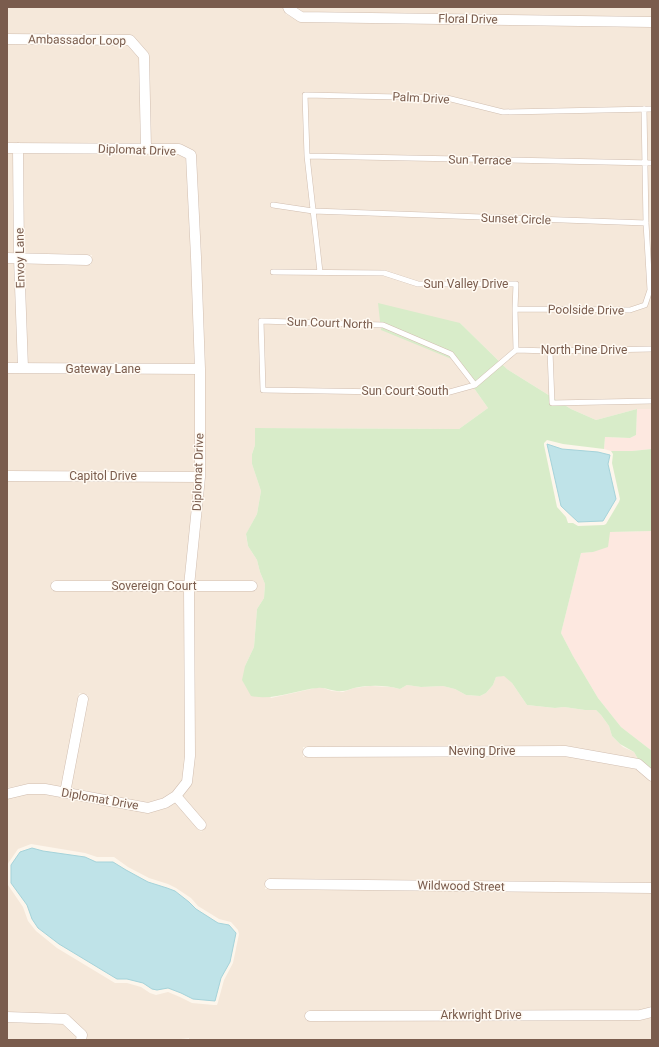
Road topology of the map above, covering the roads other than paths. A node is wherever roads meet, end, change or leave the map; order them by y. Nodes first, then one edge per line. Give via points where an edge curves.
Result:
1 (288, 7) edge
2 (652, 22) edge
3 (7, 39) edge
4 (644, 109) junction
5 (652, 109) edge
6 (7, 148) edge
7 (18, 148) junction
8 (146, 148) junction
9 (308, 156) junction
10 (645, 163) junction
11 (652, 163) edge
12 (273, 205) dead end
13 (313, 211) junction
14 (646, 223) junction
15 (7, 258) edge
16 (19, 258) junction
17 (87, 260) dead end
18 (273, 272) dead end
19 (320, 272) junction
20 (515, 309) junction
21 (652, 349) edge
22 (516, 350) junction
23 (550, 351) junction
24 (7, 368) edge
25 (23, 368) junction
26 (200, 369) junction
27 (475, 385) junction
28 (263, 390) joint
29 (652, 401) edge
30 (7, 476) edge
31 (200, 477) junction
32 (56, 586) dead end
33 (189, 586) junction
34 (252, 586) dead end
35 (83, 699) dead end
36 (308, 752) dead end
37 (652, 776) edge
38 (65, 793) junction
39 (7, 794) edge
40 (176, 796) junction
41 (201, 825) dead end
42 (270, 884) dead end
43 (652, 888) edge
44 (652, 1012) edge
45 (310, 1016) dead end
46 (7, 1017) edge
47 (81, 1040) edge

1 - 2 street, Floral Drive via 301,17
3 - 8 street, Ambassador Loop via 130,40 144,56
4 - 5 lane, Palm Drive
4 - 9 lane, Palm Drive via 503,112 447,98 305,95
4 - 10 lane
6 - 7 street, Diplomat Drive
7 - 8 street, Diplomat Drive
7 - 16 street, Envoy Lane
8 - 26 street, Diplomat Drive via 179,149 191,155
9 - 10 lane, Sun Terrace
9 - 13 lane, Palm Drive
10 - 11 lane, Sun Terrace
10 - 14 lane
12 - 13 lane, Sunset Circle
13 - 14 lane, Sunset Circle
13 - 19 lane
14 - 20 lane, Poolside Drive via 650,290 645,305 630,310
15 - 16 street
16 - 17 street
16 - 25 street, Envoy Lane
18 - 19 lane, Sun Valley Drive
19 - 20 lane, Sun Valley Drive via 384,273 418,284 516,284
20 - 22 lane
21 - 23 lane, North Pine Drive
22 - 23 lane, North Pine Drive
22 - 27 lane, Sun Court South
23 - 29 lane via 552,403
24 - 25 street, Gateway Lane
25 - 26 street, Gateway Lane
26 - 31 street, Diplomat Drive
27 - 28 lane, Sun Court South via 446,392
27 - 28 lane, Sun Court North via 451,354 383,325 260,321
30 - 31 street, Capitol Drive
31 - 33 street, Diplomat Drive
32 - 33 street, Sovereign Court
33 - 34 street, Sovereign Court
33 - 40 street, Diplomat Drive via 190,756 187,782
35 - 38 street
36 - 37 street, Neving Drive via 565,751 638,764
38 - 39 street, Diplomat Drive via 36,789
38 - 40 street, Diplomat Drive via 148,808 165,803
40 - 41 street
42 - 43 street, Wildwood Street
44 - 45 street, Arkwright Drive via 640,1015
46 - 47 street via 65,1019 82,1035

